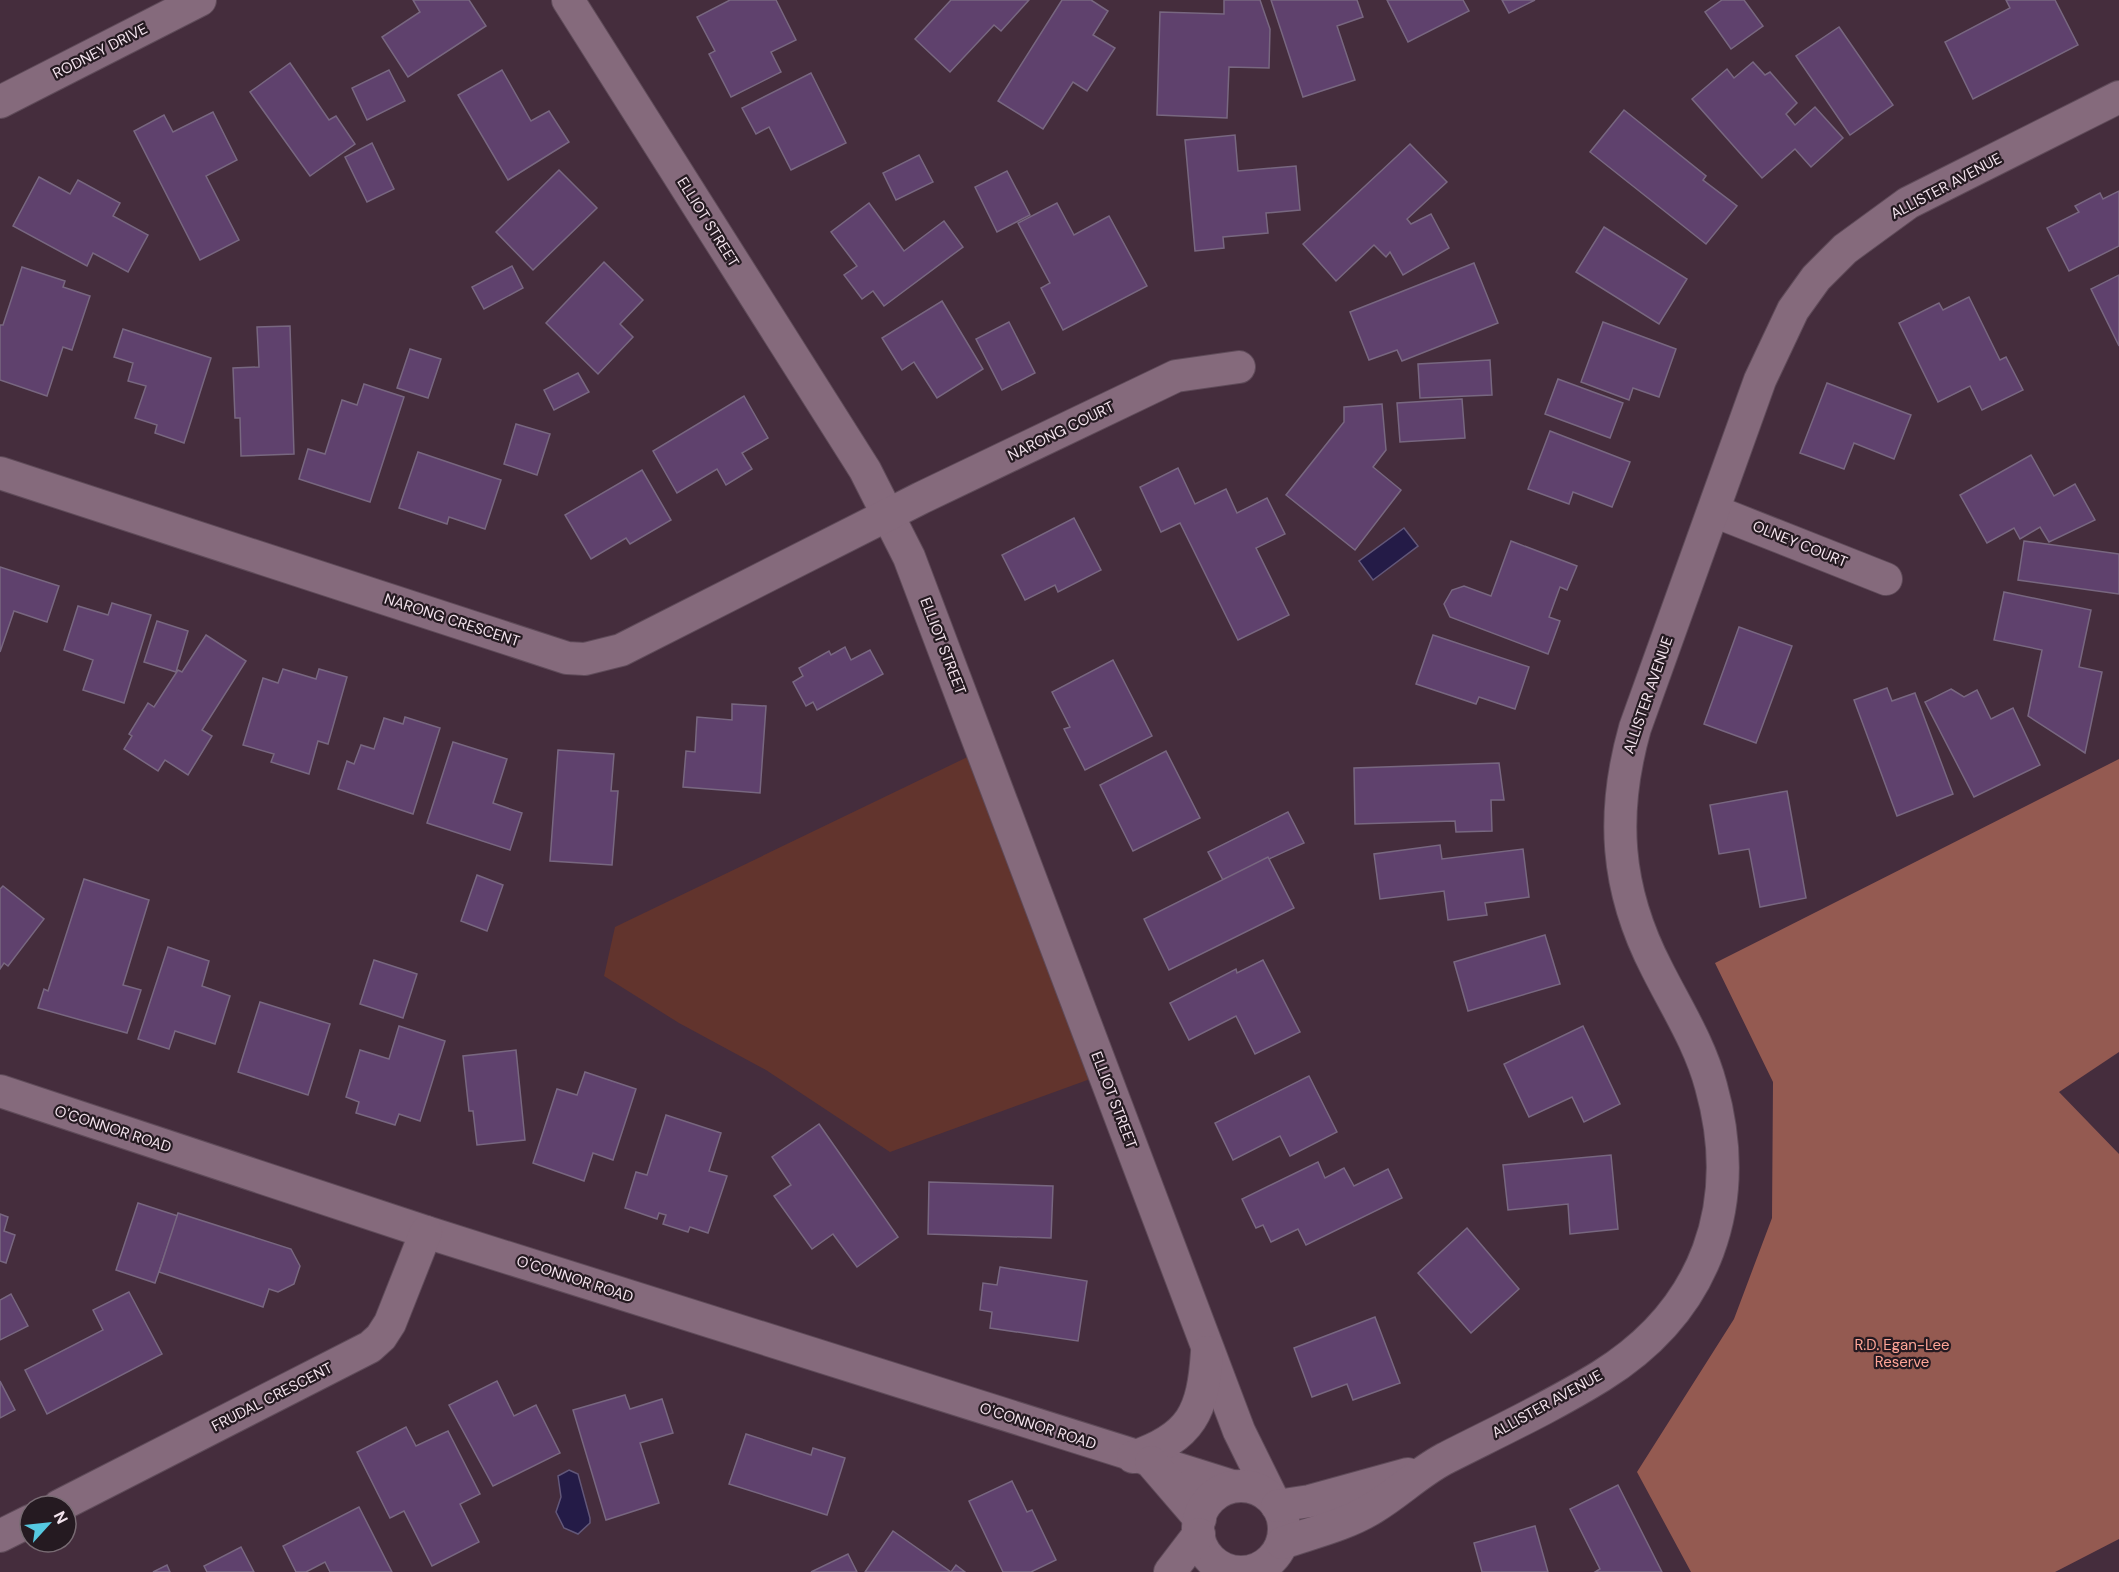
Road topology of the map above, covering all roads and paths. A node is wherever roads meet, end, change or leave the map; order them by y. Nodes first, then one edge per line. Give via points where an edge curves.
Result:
1 (200, 0) edge
2 (568, 0) edge
3 (2119, 97) edge
4 (0, 102) edge
5 (1239, 367) dead end
6 (0, 472) edge
7 (1714, 511) junction
8 (888, 515) junction
9 (1886, 579) dead end
10 (0, 1091) edge
11 (426, 1232) junction
12 (1207, 1345) junction
13 (1142, 1459) junction
14 (1423, 1470) junction
15 (1232, 1486) junction
16 (78, 1496) edge
17 (1275, 1503) junction
18 (18, 1527) edge
19 (1199, 1527) junction
20 (0, 1536) edge
21 (1282, 1543) junction
22 (1170, 1572) edge
23 (1243, 1572) edge

1 - 4 street, RODNEY DRIVE
2 - 8 street, ELLIOT STREET via 865,470
3 - 7 street, ALLISTER AVENUE via 1908,204 1845,249 1816,278 1792,310 1776,341
5 - 8 street, NARONG COURT via 1176,376
6 - 8 street, NARONG CRESCENT via 567,658 585,659 621,650
7 - 9 street, OLNEY COURT
7 - 14 street, ALLISTER AVENUE via 1635,728 1619,798 1624,877 1640,929 1711,1084 1721,1130 1721,1211 1713,1239 1702,1269 1688,1291 1648,1339 1626,1357 1564,1398
8 - 12 street, ELLIOT STREET via 909,557
10 - 11 street, O'CONNOR ROAD
11 - 13 street, O'CONNOR ROAD
11 - 16 street, FRUDAL CRESCENT via 390,1323 370,1347
12 - 13 street, ELLIOT STREET via 1202,1392 1190,1420 1171,1442
12 - 17 street, ELLIOT STREET via 1239,1431
13 - 15 street, O'CONNOR ROAD
13 - 19 street
14 - 17 street, ALLISTER AVENUE via 1310,1501
14 - 21 street, ALLISTER AVENUE via 1371,1509
15 - 17 street via 1255,1488
15 - 19 street via 1210,1498
17 - 21 street via 1284,1530
18 - 20 street
19 - 22 street
19 - 23 street via 1209,1557 1231,1570
21 - 23 street via 1267,1563

